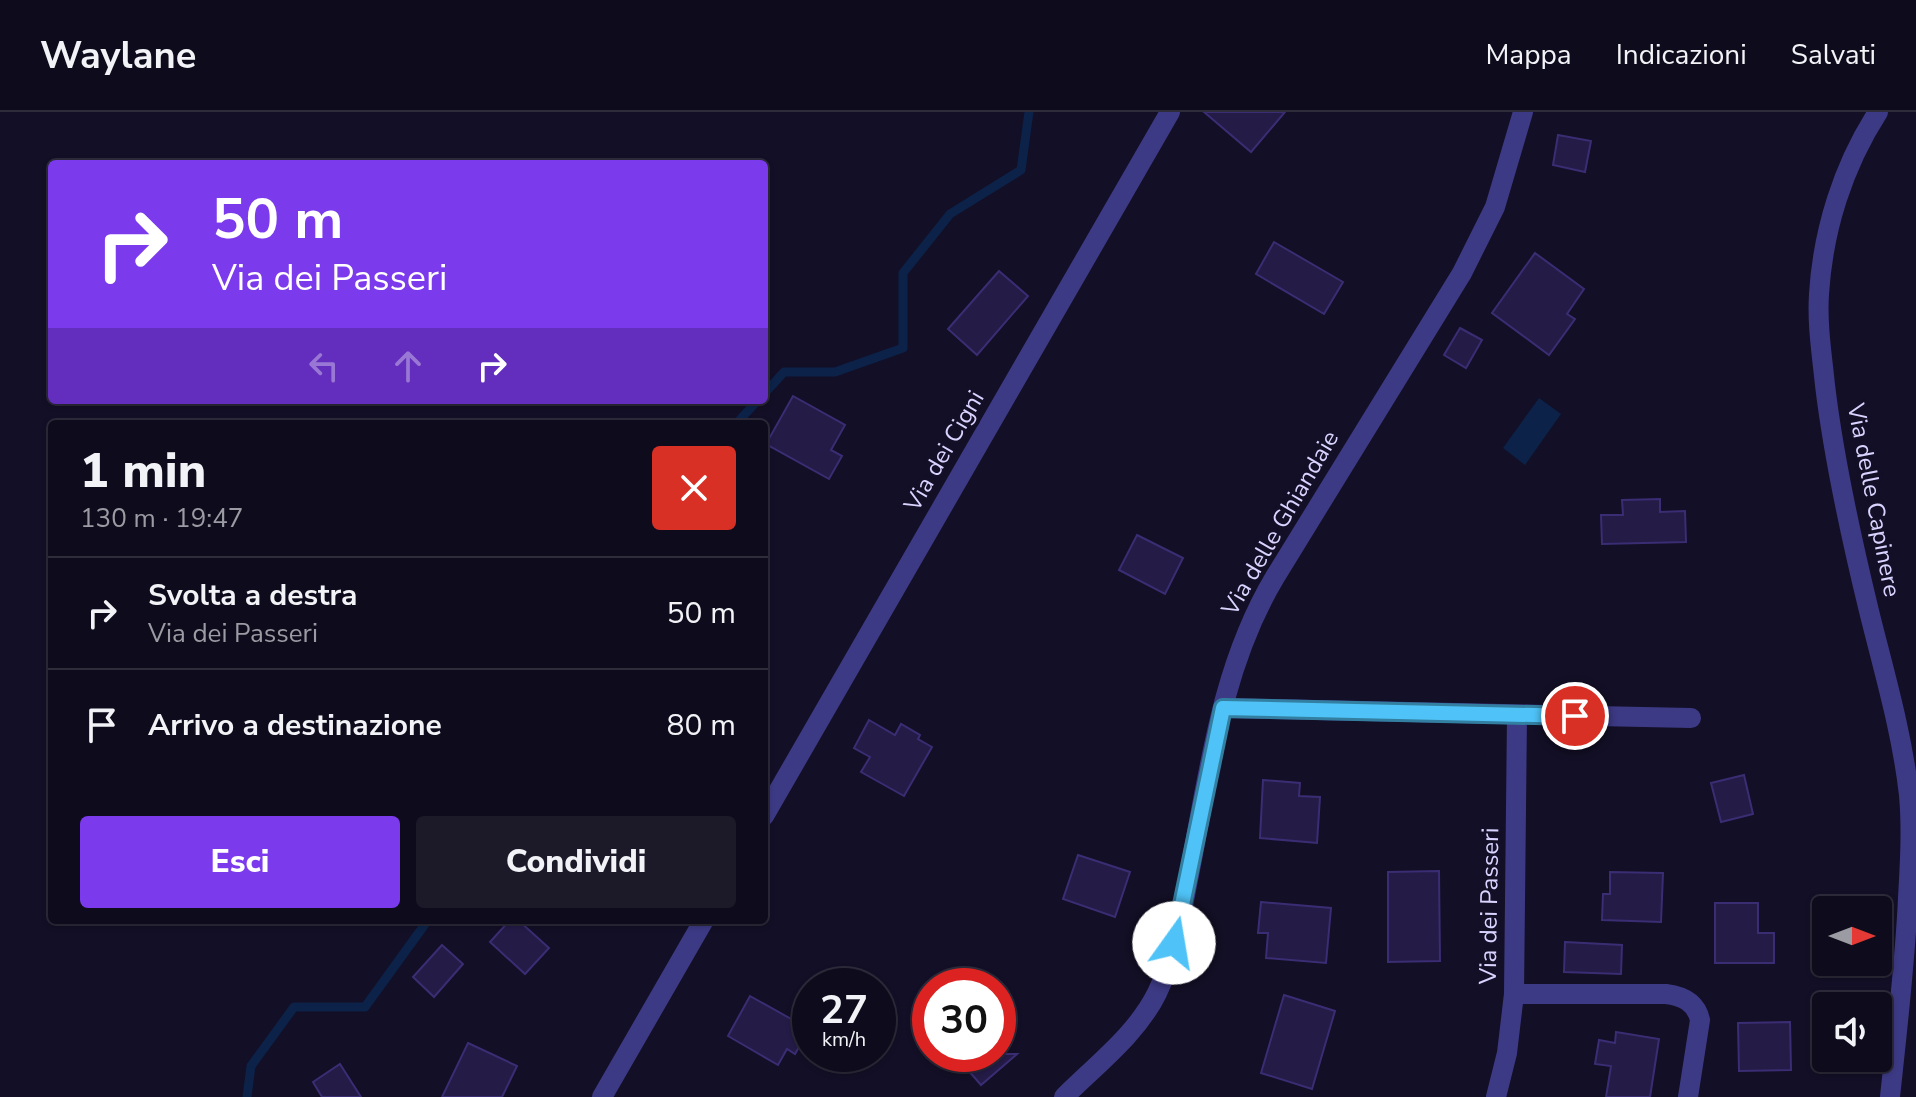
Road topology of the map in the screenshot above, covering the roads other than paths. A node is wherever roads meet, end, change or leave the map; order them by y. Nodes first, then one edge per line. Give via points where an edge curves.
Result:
1 (1170, 112) edge
2 (1523, 112) edge
3 (1878, 112) edge
4 (1223, 708) junction
5 (1517, 715) junction
6 (1691, 718) dead end
7 (768, 809) edge
8 (702, 924) edge
9 (1514, 994) junction
10 (602, 1097) edge
11 (1064, 1097) edge
12 (1496, 1097) edge
13 (1688, 1097) edge
14 (1890, 1097) edge

1 - 7 street, Via dei Cigni
2 - 4 street, Via delle Ghiandaie via 1481,237 1256,609 1230,674
3 - 14 street, Via delle Capinere via 1847,171 1830,220 1819,316 1836,458 1895,710 1909,795 1907,926
4 - 5 street
4 - 11 street, Via delle Ghiandaie via 1177,932 1161,984 1136,1024
5 - 6 street
5 - 9 street, Via dei Passeri
8 - 10 street
9 - 12 street, Via dei Passeri
9 - 13 street via 1666,994 1685,999 1700,1020

